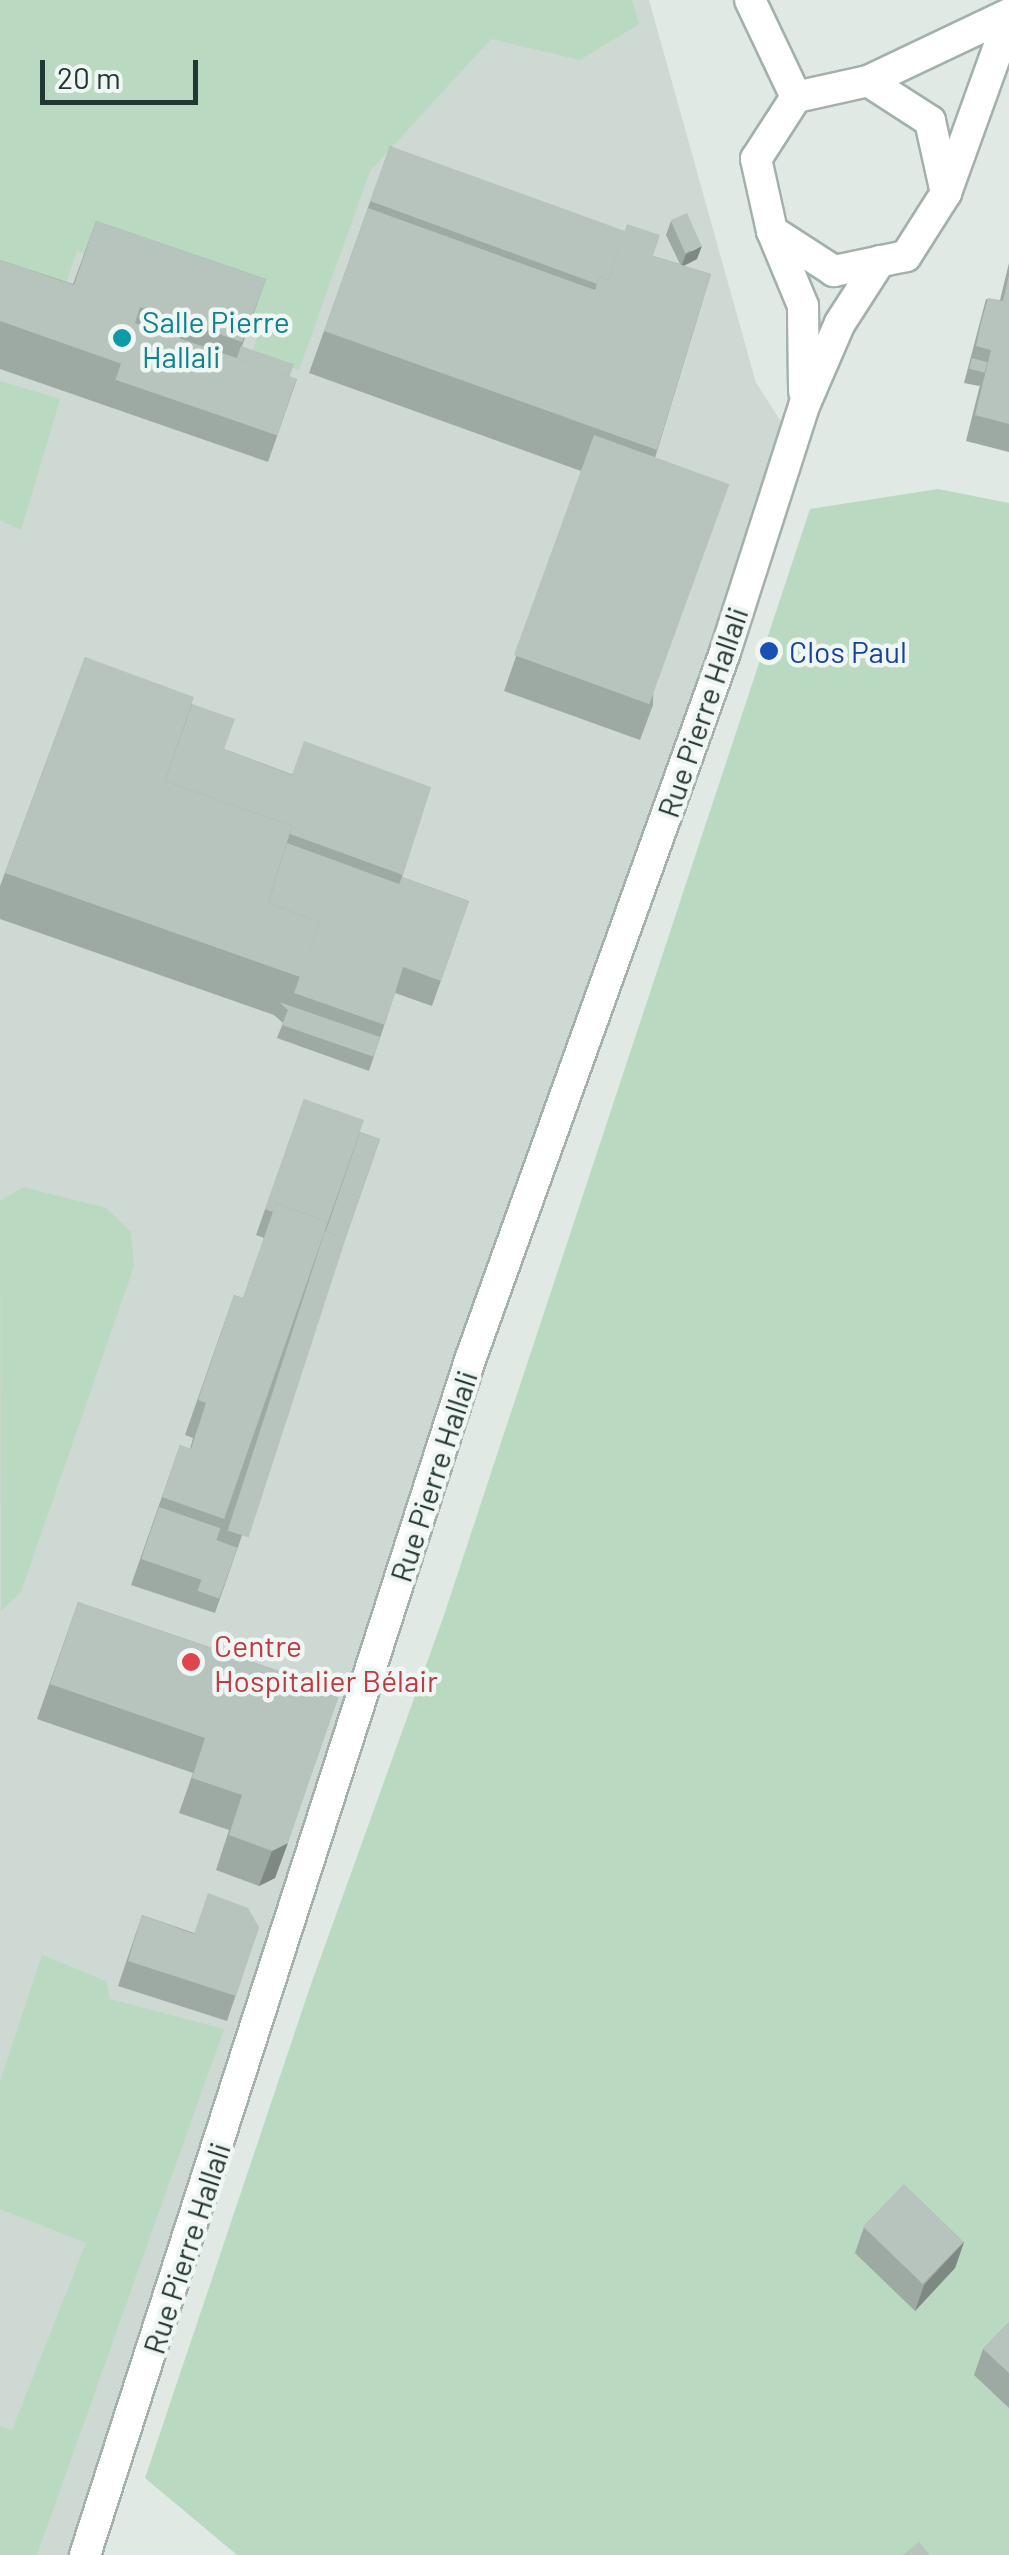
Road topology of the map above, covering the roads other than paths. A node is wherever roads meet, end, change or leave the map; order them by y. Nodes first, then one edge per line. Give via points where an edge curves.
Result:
1 (750, 0) edge
2 (1009, 16) edge
3 (868, 81) junction
4 (796, 97) junction
5 (946, 194) junction
6 (772, 231) junction
7 (880, 261) junction
8 (804, 406) junction
9 (85, 2555) edge

1 - 4 street
2 - 3 street
2 - 5 street
3 - 4 street
3 - 5 street via 930,121
4 - 6 street via 756,159
5 - 7 street via 906,256
6 - 7 street via 834,272
6 - 8 street, Rue Pierre Hallali via 803,306
7 - 8 street, Rue Pierre Hallali via 840,323
8 - 9 street, Rue Pierre Hallali via 725,652 470,1360

